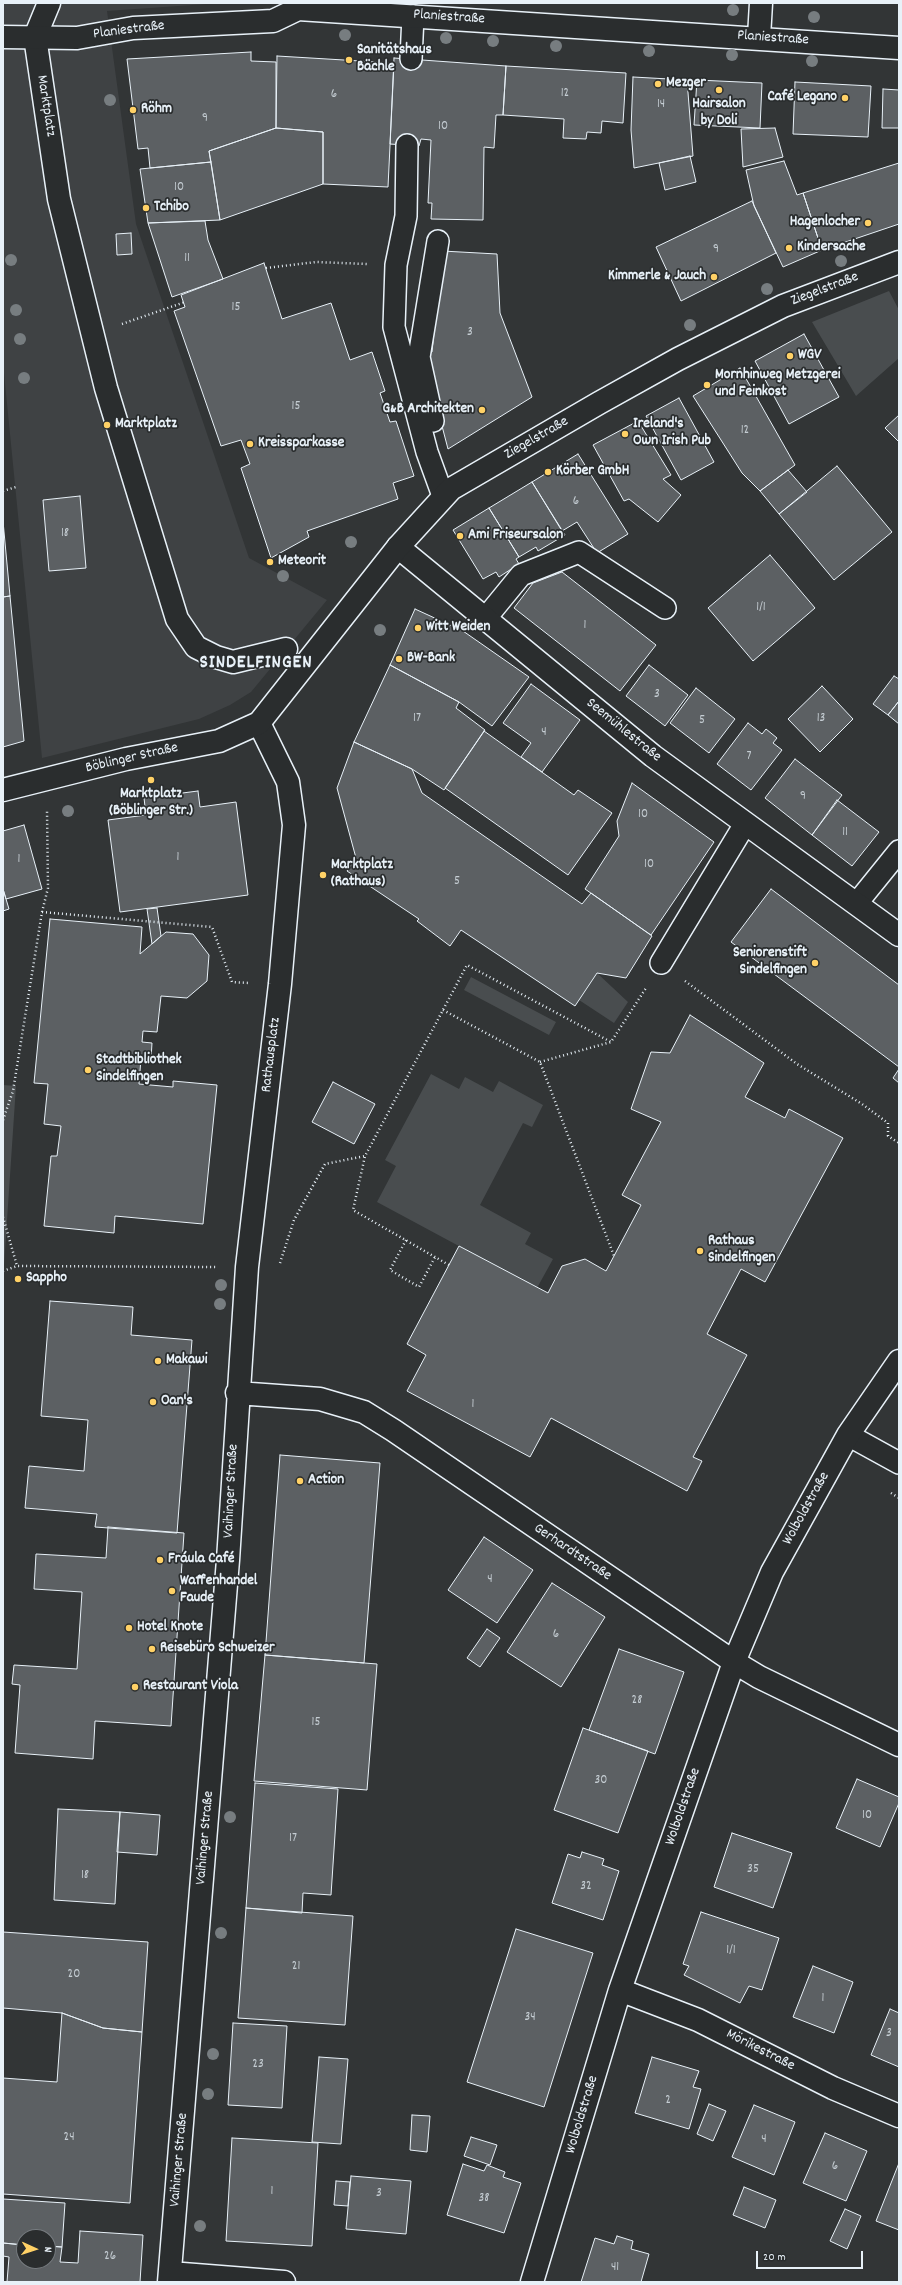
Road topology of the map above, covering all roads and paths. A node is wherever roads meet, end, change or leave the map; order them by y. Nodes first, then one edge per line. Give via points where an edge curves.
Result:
1 (49, 3) edge
2 (761, 3) edge
3 (413, 16) junction
4 (3, 37) edge
5 (35, 37) junction
6 (758, 38) junction
7 (899, 48) edge
8 (411, 59) dead end
9 (407, 145) dead end
10 (438, 241) dead end
11 (899, 262) edge
12 (396, 265) junction
13 (266, 268) dead end
14 (185, 302) dead end
15 (93, 335) junction
16 (427, 452) junction
17 (16, 487) dead end
18 (3, 491) edge
19 (443, 496) junction
20 (398, 547) junction
21 (665, 608) dead end
22 (485, 619) junction
23 (286, 649) dead end
24 (258, 723) junction
25 (3, 790) edge
26 (745, 824) junction
27 (46, 825) dead end
28 (899, 851) edge
29 (857, 903) junction
30 (42, 912) junction
31 (899, 935) edge
32 (661, 963) dead end
33 (242, 982) dead end
34 (688, 982) dead end
35 (634, 1007) dead end
36 (443, 1010) junction
37 (611, 1042) junction
38 (540, 1062) junction
39 (3, 1120) edge
40 (899, 1143) edge
41 (365, 1156) junction
42 (3, 1217) edge
43 (406, 1240) junction
44 (614, 1256) dead end
45 (435, 1257) junction
46 (449, 1265) dead end
47 (17, 1266) junction
48 (247, 1267) junction
49 (3, 1271) edge
50 (899, 1361) edge
51 (237, 1393) junction
52 (848, 1435) junction
53 (899, 1463) edge
54 (734, 1662) junction
55 (899, 1745) edge
56 (620, 1990) junction
57 (899, 2116) edge
58 (170, 2278) edge
59 (284, 2282) edge
60 (532, 2282) edge

1 - 5 street
2 - 6 street
3 - 5 street, Planiestraße via 298,9 273,21 133,28 77,38
3 - 6 street, Planiestraße
3 - 8 lane
4 - 5 street, Planiestraße
5 - 15 street, Marktplatz via 59,199
6 - 7 street, Planiestraße
9 - 12 lane via 406,216
10 - 16 lane via 419,357 437,439
11 - 19 street, Ziegelstraße via 783,306 678,359 592,406
12 - 13 path via 316,262
12 - 16 lane via 394,327
14 - 15 path
15 - 23 street, Marktplatz via 106,388 177,619 196,647 233,662
16 - 19 lane
17 - 18 path
19 - 20 street, Ziegelstraße
20 - 22 street, Seemühlestraße
20 - 24 street, Ziegelstraße
21 - 22 lane via 579,552 521,575
22 - 26 street, Seemühlestraße via 653,756
24 - 25 street, Böblinger Straße via 219,741 126,759
24 - 48 street, Rathausplatz via 288,782 294,825 281,977
26 - 29 street, Seemühlestraße
26 - 32 lane
27 - 30 path via 48,888
28 - 29 lane
29 - 31 street, Seemühlestraße
30 - 33 path via 212,927 232,982
30 - 39 path via 12,1091
34 - 40 path via 797,1064 888,1123 888,1136
35 - 37 path
36 - 37 path via 467,965
36 - 38 path
36 - 41 path
37 - 38 path
38 - 44 path
41 - 43 path via 353,1210
41 - 48 path via 326,1164 294,1220 278,1267
42 - 47 path
43 - 45 path
43 - 45 path via 390,1270 419,1287
45 - 46 path
47 - 48 path
47 - 49 path
48 - 51 street, Rathausplatz
50 - 52 street, Wolboldstraße
51 - 54 street, Gerhardtstraße via 320,1399 364,1412
51 - 58 street, Vaihinger Straße via 228,1560
52 - 53 lane
52 - 54 street, Wolboldstraße via 772,1572
54 - 55 street, Gerhardtstraße via 759,1677
54 - 56 street, Wolboldstraße
56 - 57 street, Mörikestraße via 698,2020 833,2088
56 - 60 street, Wolboldstraße
58 - 59 street

